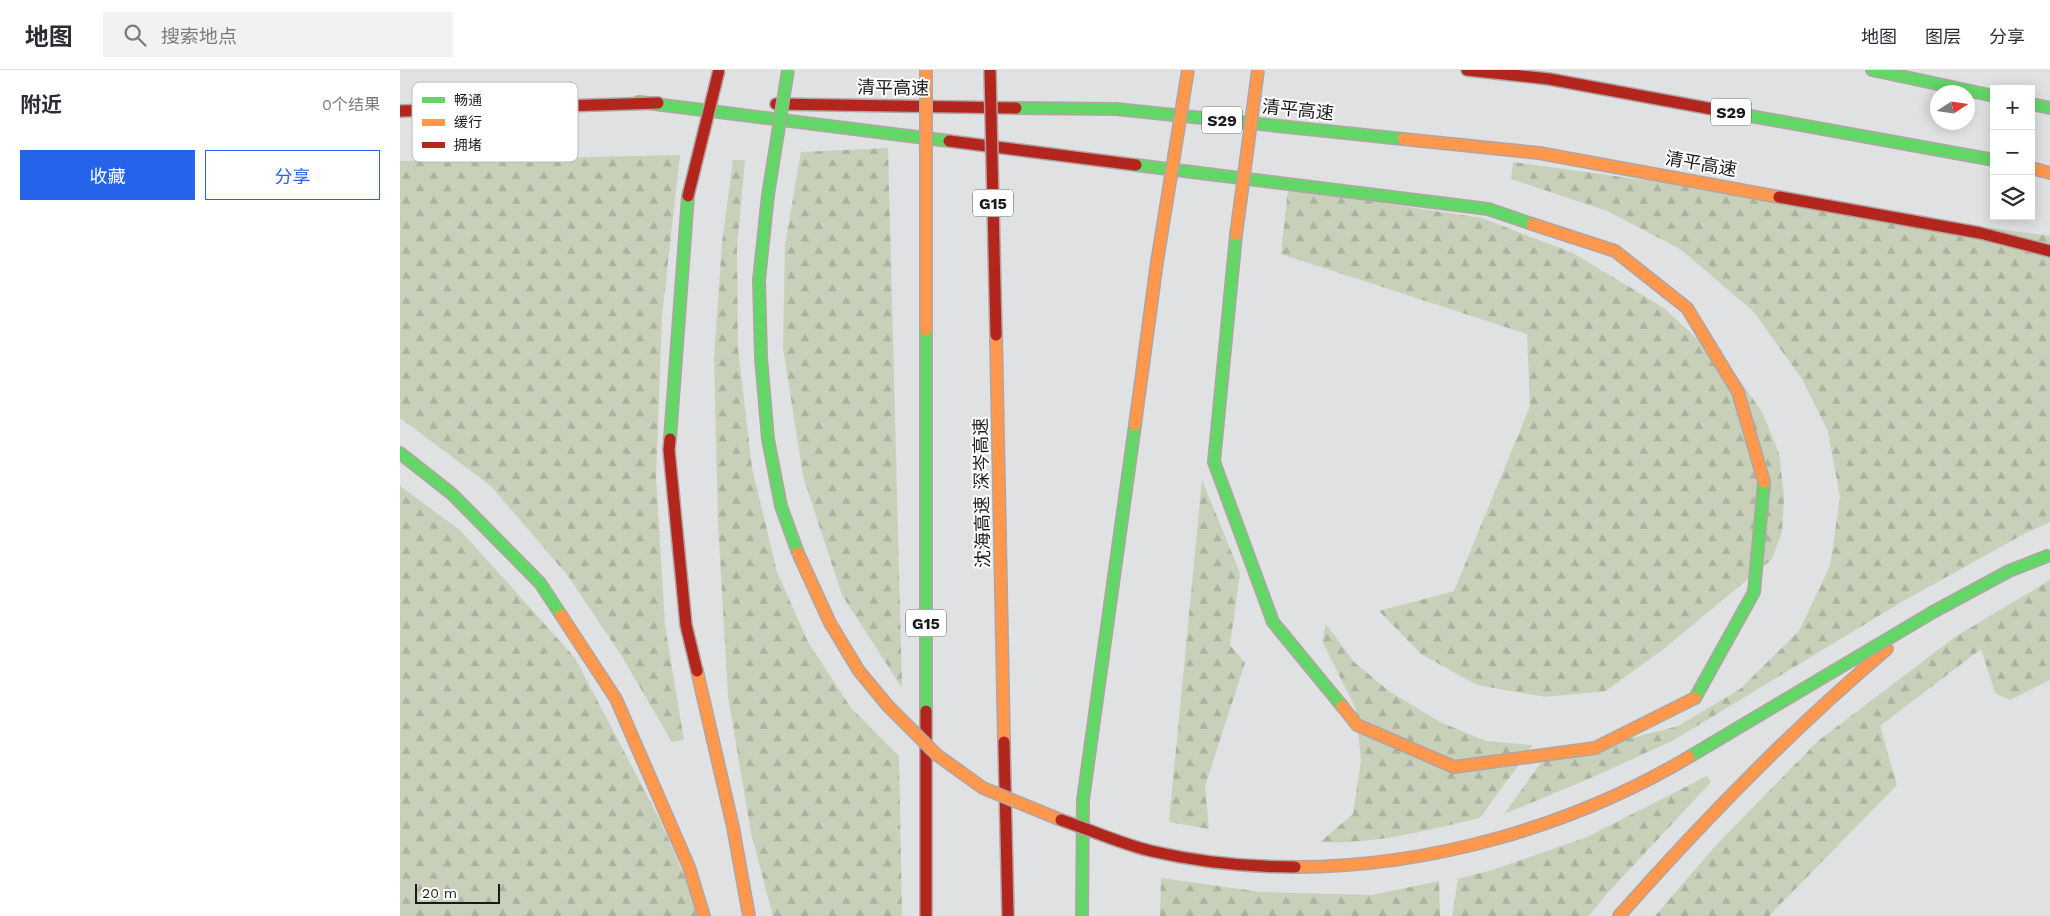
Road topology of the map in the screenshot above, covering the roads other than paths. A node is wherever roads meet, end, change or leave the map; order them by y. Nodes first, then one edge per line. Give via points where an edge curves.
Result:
1 (719, 70) edge
2 (788, 70) edge
3 (926, 70) edge
4 (990, 70) edge
5 (1188, 70) edge
6 (1258, 70) edge
7 (1467, 70) edge
8 (1872, 70) edge
9 (1990, 95) edge
10 (639, 102) junction
11 (578, 104) edge
12 (748, 104) dead end
13 (768, 104) dead end
14 (2035, 105) edge
15 (2050, 108) edge
16 (1990, 159) edge
17 (2035, 169) edge
18 (2050, 173) edge
19 (2050, 251) edge
20 (400, 453) edge
21 (2050, 556) edge
22 (1933, 612) junction
23 (704, 916) edge
24 (749, 916) edge
25 (926, 916) edge
26 (1008, 916) edge
27 (1082, 916) edge
28 (1619, 916) edge

1 - 24 highway, bridge via 688,196 669,450 686,625 733,827
2 - 22 highway, bridge via 768,196 759,280 768,439 781,506 803,567 830,623 859,671 936,755 983,788 1034,810 1150,851 1211,862 1262,867 1319,867 1423,855 1483,843 1553,821 1610,798 1660,774
3 - 25 highway, G15, bridge
4 - 26 highway, 沈海高速 深岑高速 / G15, bridge
5 - 27 highway, bridge via 1157,262 1083,800
6 - 10 highway, bridge via 1236,234 1214,462 1273,622 1357,725 1454,767 1596,748 1696,697 1754,592 1764,481 1738,392 1687,308 1615,251 1488,209
7 - 16 highway, S29 via 1548,79
8 - 9 highway
10 - 11 highway
10 - 12 highway
13 - 19 highway, 清平高速 / S29 via 1116,109 1539,153 1970,231
14 - 15 highway
17 - 18 highway
20 - 23 highway via 452,494 540,583 616,699 689,867
21 - 22 highway, bridge via 2008,572
22 - 28 highway, bridge via 1847,681 1781,742 1700,825

